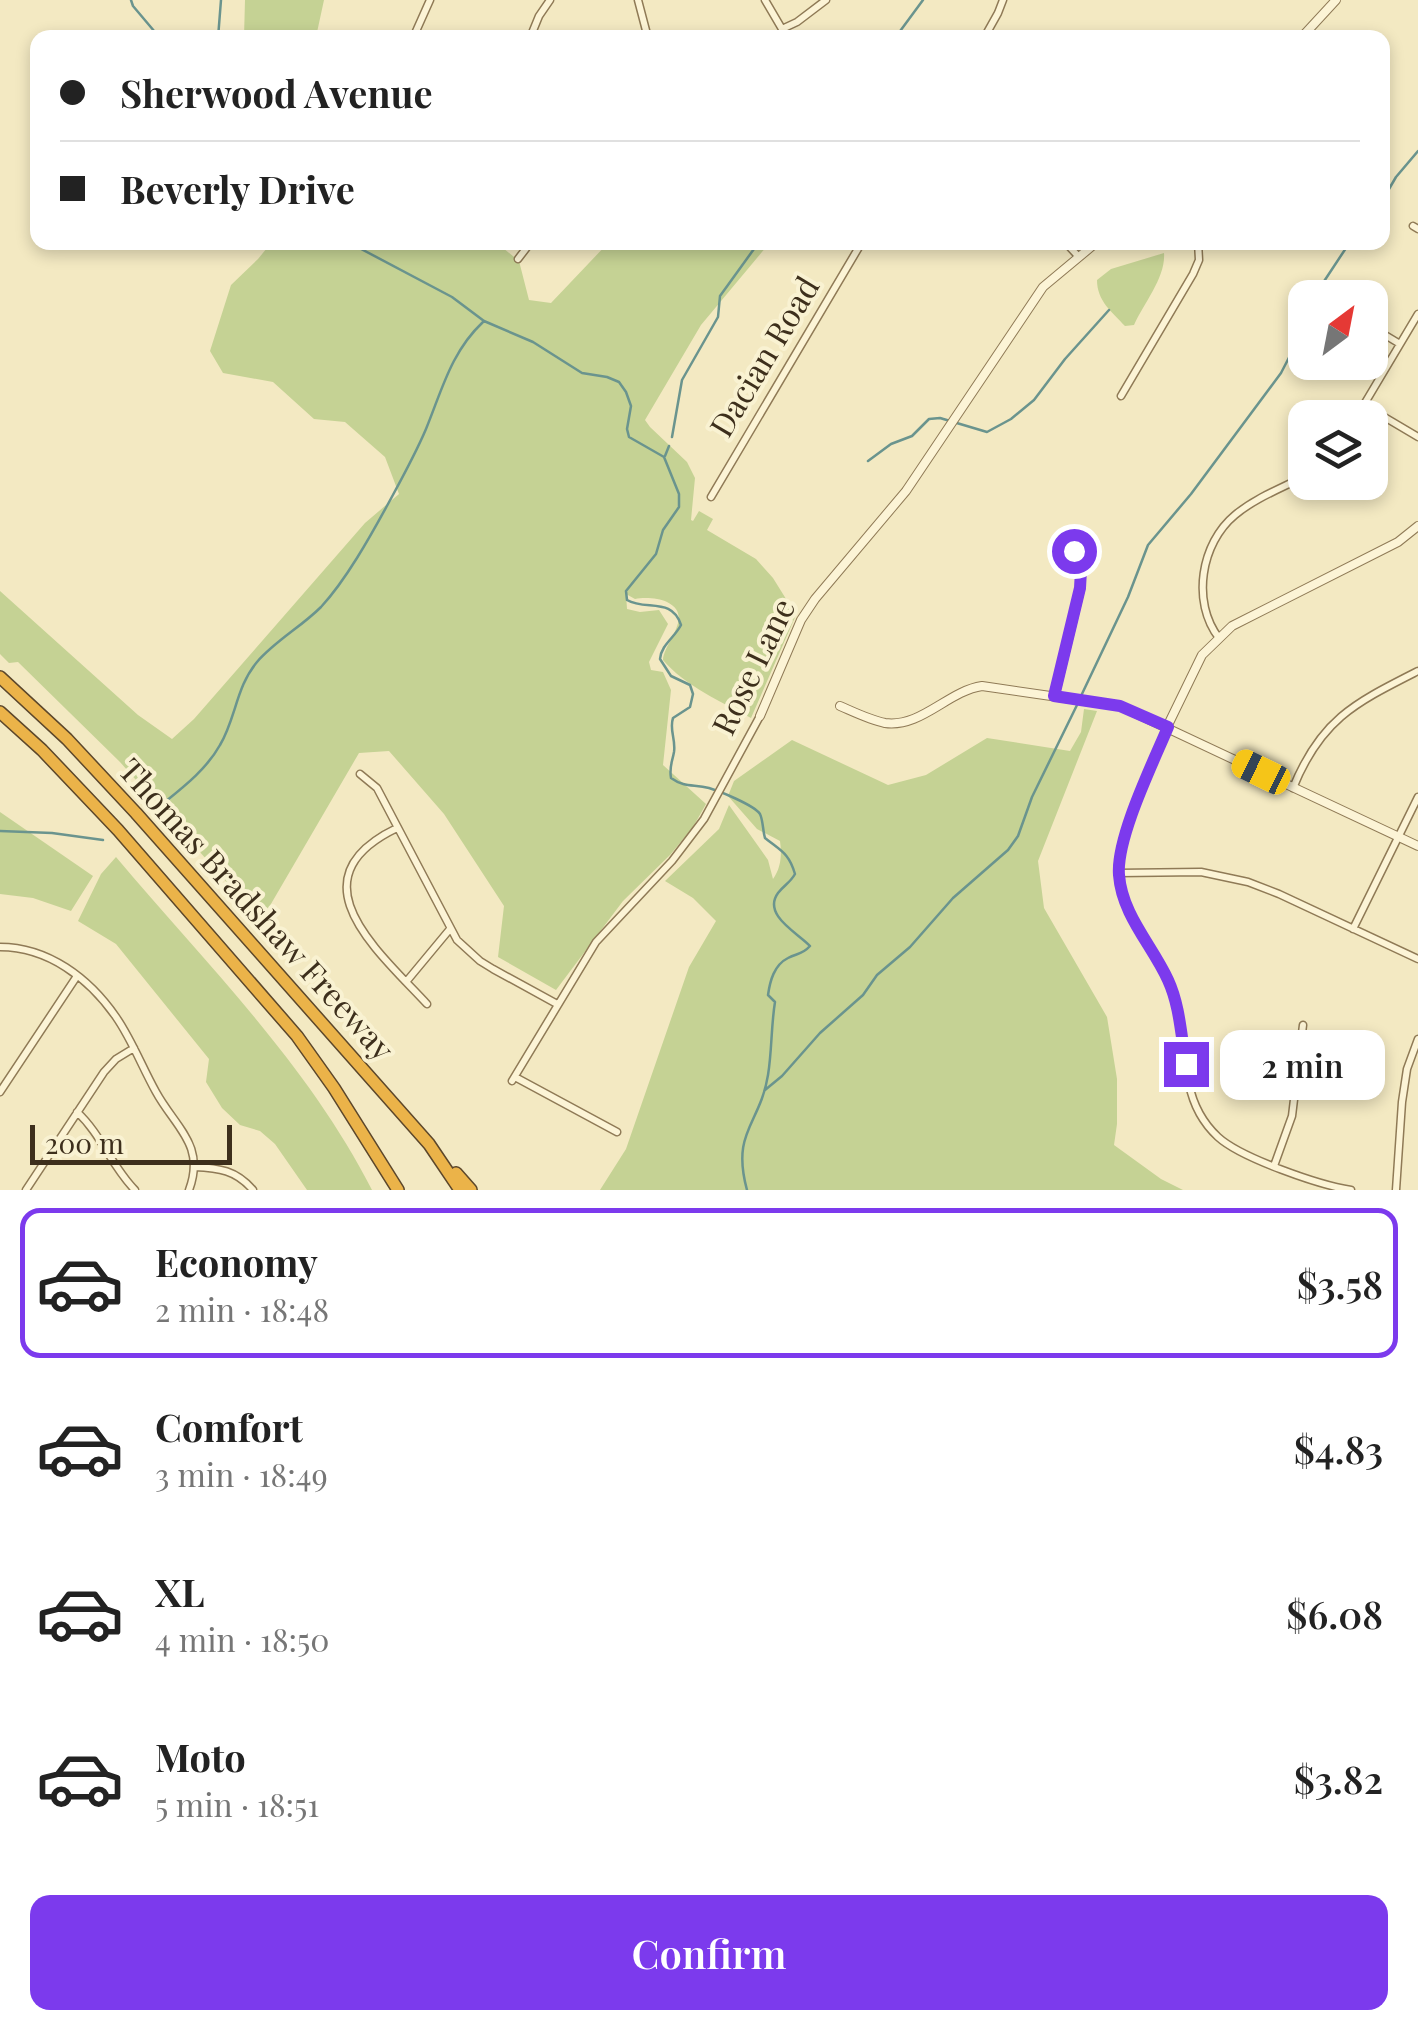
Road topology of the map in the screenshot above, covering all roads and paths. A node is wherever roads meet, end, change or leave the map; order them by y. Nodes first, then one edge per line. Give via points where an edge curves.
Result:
1 (430, 0) edge
2 (550, 0) edge
3 (638, 0) edge
4 (766, 0) edge
5 (826, 0) edge
6 (1002, 0) edge
7 (1336, 0) edge
8 (417, 30) edge
9 (533, 30) edge
10 (646, 30) edge
11 (781, 30) edge
12 (786, 30) edge
13 (988, 30) edge
14 (1308, 30) edge
15 (525, 250) edge
16 (857, 250) edge
17 (1072, 250) edge
18 (1087, 250) edge
19 (1198, 250) edge
20 (1079, 257) junction
21 (518, 259) dead end
22 (1418, 314) edge
23 (1388, 337) edge
24 (1400, 344) junction
25 (1121, 396) dead end
26 (1367, 400) edge
27 (1388, 419) edge
28 (1418, 437) edge
29 (1288, 485) edge
30 (711, 497) dead end
31 (1418, 526) edge
32 (1061, 537) dead end
33 (1219, 638) junction
34 (1418, 671) edge
35 (0, 676) edge
36 (1054, 696) junction
37 (840, 706) dead end
38 (0, 712) edge
39 (760, 716) joint
40 (1168, 727) junction
41 (360, 774) dead end
42 (1292, 788) junction
43 (1418, 797) edge
44 (398, 828) junction
45 (1398, 837) junction
46 (1418, 846) edge
47 (1118, 873) junction
48 (450, 929) junction
49 (1353, 929) junction
50 (0, 947) edge
51 (1418, 959) edge
52 (77, 976) junction
53 (406, 982) junction
54 (427, 1004) dead end
55 (557, 1004) junction
56 (1302, 1025) dead end
57 (1418, 1039) edge
58 (134, 1048) junction
59 (0, 1092) edge
60 (77, 1112) junction
61 (617, 1132) dead end
62 (429, 1144) junction
63 (1274, 1166) junction
64 (194, 1167) junction
65 (26, 1190) edge
66 (135, 1190) edge
67 (189, 1190) edge
68 (253, 1190) edge
69 (398, 1190) edge
70 (460, 1190) edge
71 (471, 1190) edge
72 (1351, 1190) edge
73 (1396, 1190) edge

1 - 8 street
2 - 9 street
3 - 10 street
4 - 11 street
5 - 12 street
6 - 13 street
7 - 14 street
15 - 21 street
16 - 30 street, Dacian Road
17 - 20 street
18 - 20 street, Rose Lane
19 - 25 street via 1194,274
20 - 39 street, Rose Lane via 1030,303 906,491 814,598
22 - 24 street
23 - 24 street
24 - 26 street
27 - 28 street
29 - 33 street via 1238,512 1207,558 1203,590
31 - 33 street
32 - 36 street via 1081,570
33 - 40 street via 1202,655
34 - 42 street via 1338,717
35 - 62 highway, Thomas Bradshaw Freeway via 136,813
36 - 37 street via 976,687 896,724
36 - 40 street via 1120,706
38 - 69 highway, Thomas Bradshaw Freeway via 118,830 297,1036
39 - 55 street, Rose Lane via 685,846 596,942
40 - 42 street
40 - 47 street via 1126,830
41 - 44 street via 377,788
42 - 45 street
43 - 45 street
44 - 48 street
44 - 53 street via 355,860 346,891 358,927
45 - 46 street
45 - 49 street
47 - 49 street via 1234,878
47 - 63 street via 1128,910 1178,1008 1190,1087 1204,1122 1226,1143
48 - 53 street
48 - 55 street via 480,961
49 - 51 street
50 - 52 street via 46,956
52 - 58 street
52 - 59 street
53 - 54 street
55 - 61 street, Rose Lane via 514,1079
56 - 63 street via 1292,1116
57 - 73 street via 1402,1102
58 - 60 street via 109,1065
58 - 64 street via 188,1138
60 - 65 street
60 - 66 street
62 - 70 highway, Thomas Bradshaw Freeway
62 - 71 highway
63 - 72 street
64 - 67 street
64 - 68 street via 225,1169

